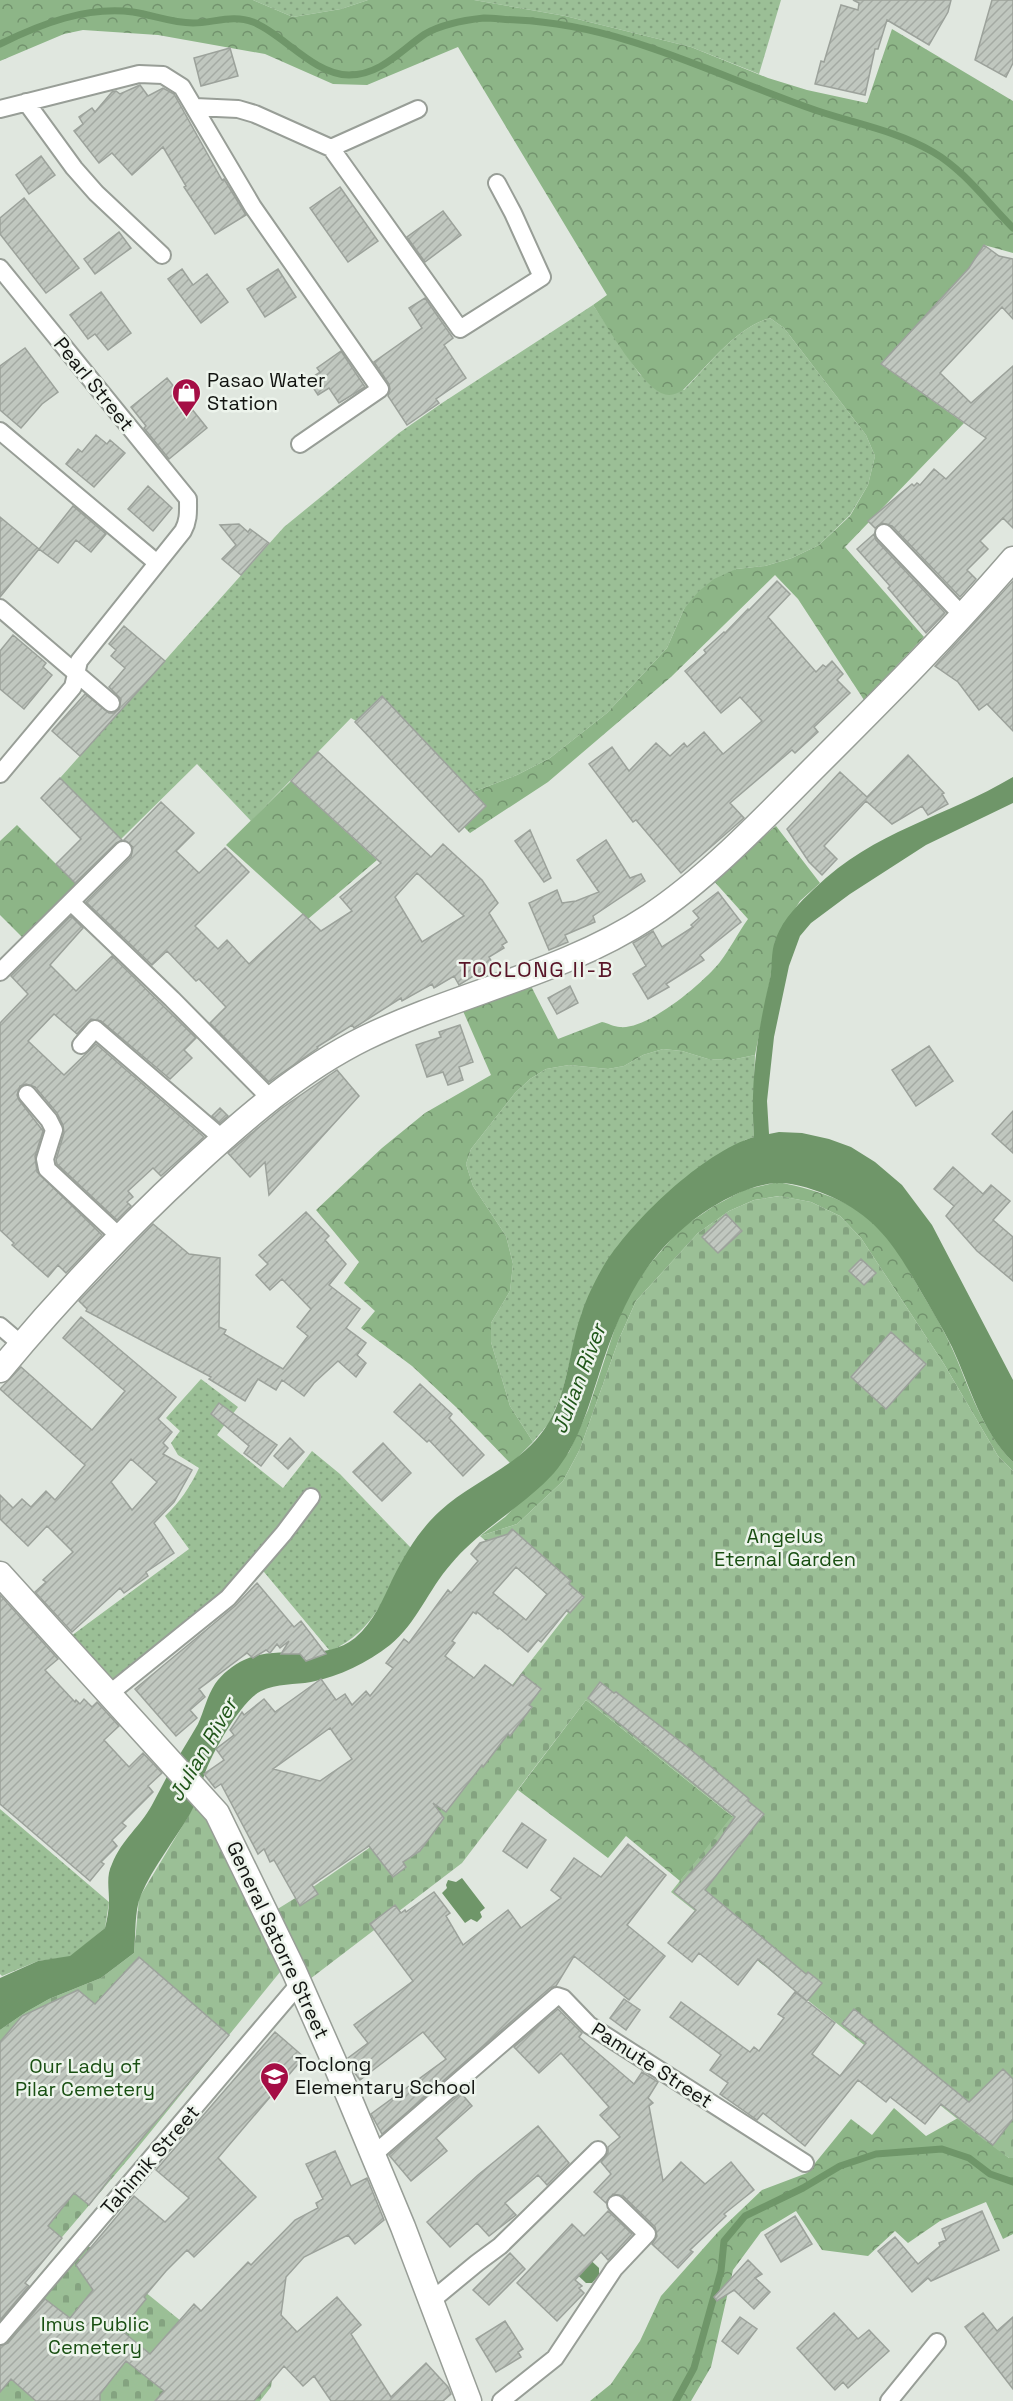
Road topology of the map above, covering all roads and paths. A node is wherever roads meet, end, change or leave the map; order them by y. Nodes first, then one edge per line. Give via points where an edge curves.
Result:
1 (27, 102) junction
2 (195, 107) junction
3 (0, 109) edge
4 (418, 109) dead end
5 (331, 148) junction
6 (497, 183) dead end
7 (162, 255) dead end
8 (0, 268) edge
9 (0, 431) edge
10 (300, 444) dead end
11 (884, 533) dead end
12 (1013, 559) edge
13 (157, 563) junction
14 (0, 608) edge
15 (962, 615) junction
16 (77, 674) junction
17 (111, 703) dead end
18 (0, 774) edge
19 (123, 850) dead end
20 (71, 902) junction
21 (0, 972) edge
22 (81, 1045) dead end
23 (27, 1094) dead end
24 (271, 1099) junction
25 (223, 1139) junction
26 (119, 1236) junction
27 (0, 1326) edge
28 (21, 1344) junction
29 (0, 1370) edge
30 (311, 1497) dead end
31 (0, 1575) edge
32 (109, 1694) junction
33 (300, 1983) junction
34 (598, 2150) dead end
35 (373, 2156) junction
36 (805, 2163) dead end
37 (616, 2204) dead end
38 (431, 2301) junction
39 (0, 2336) edge
40 (937, 2342) dead end
41 (470, 2401) edge
42 (501, 2401) edge
43 (889, 2401) edge

1 - 2 street via 152,73 182,87
1 - 3 street
1 - 7 street via 96,193
2 - 5 street via 255,114
2 - 10 street via 253,207 380,389
4 - 5 street
5 - 6 street via 460,329 542,277
8 - 13 street, Pearl Street via 188,500 188,522
9 - 13 street
11 - 15 street
12 - 15 street
13 - 16 street via 79,661
14 - 16 street
15 - 24 street via 756,827 651,915 560,961 364,1039 300,1076
16 - 17 street
16 - 18 street via 73,687
19 - 20 street
20 - 21 street
20 - 24 street
22 - 25 street via 95,1029
23 - 26 street via 54,1130 45,1159 47,1169
24 - 25 street
25 - 26 street
26 - 28 street
27 - 28 street
28 - 29 street
30 - 32 street via 228,1598
31 - 32 street, General Satorre Street
32 - 33 street, General Satorre Street via 218,1813
33 - 35 street, General Satorre Street
33 - 39 street, Tahimik Street
34 - 38 street via 500,2246
35 - 36 street, Pamute Street via 557,1996 589,2025
35 - 38 street, General Satorre Street
37 - 42 street via 647,2234 614,2269 555,2358
38 - 41 street, General Satorre Street
40 - 43 street

